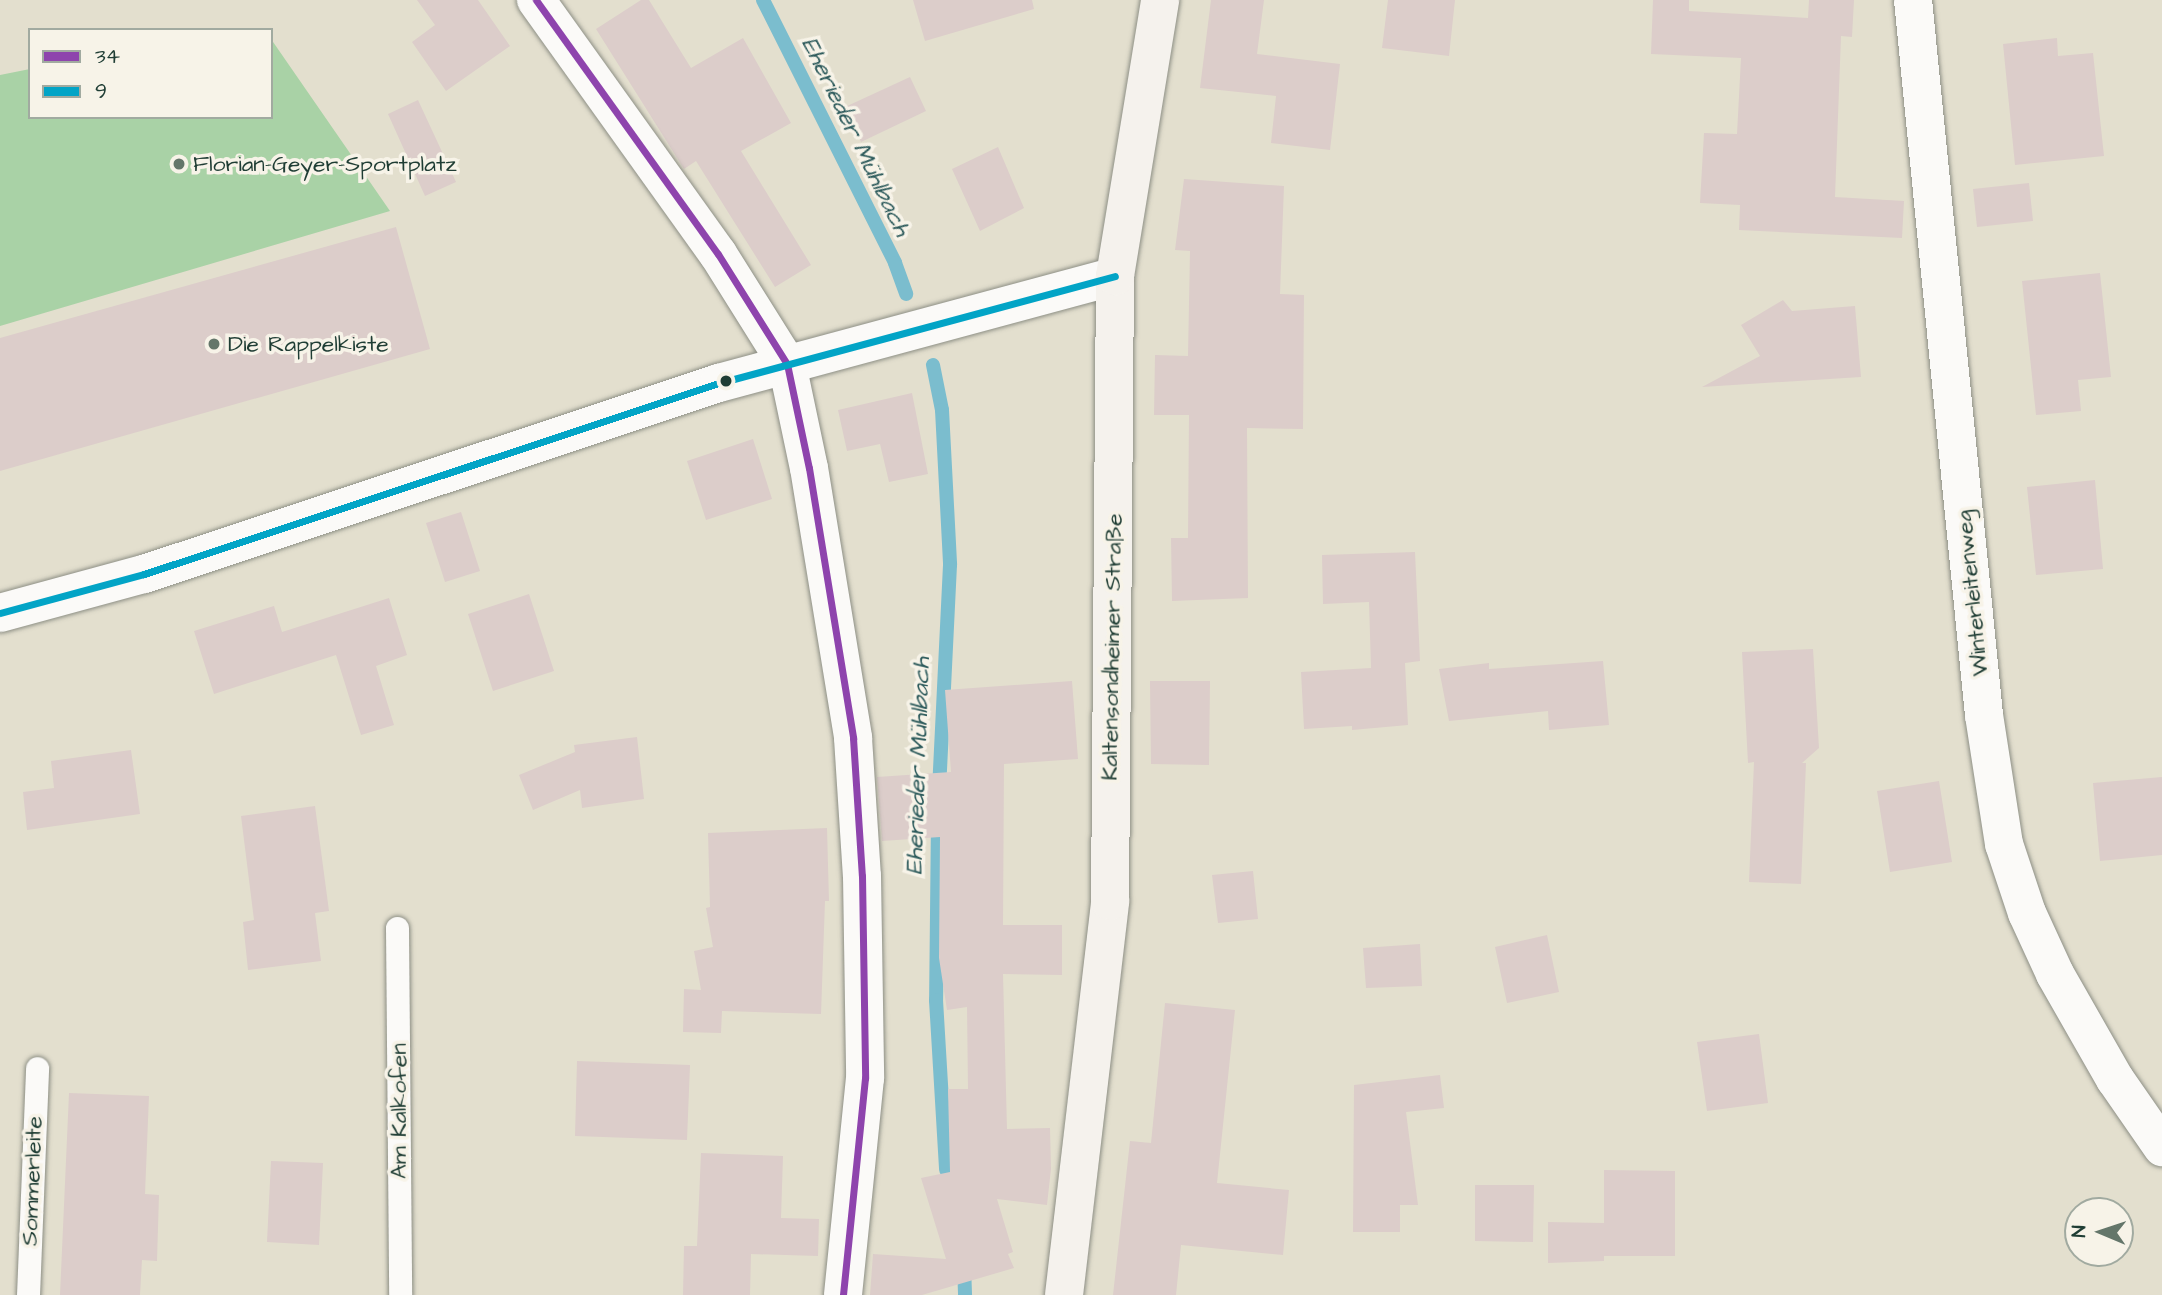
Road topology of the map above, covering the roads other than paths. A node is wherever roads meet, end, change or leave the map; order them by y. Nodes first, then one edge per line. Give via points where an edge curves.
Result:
1 (536, 0) edge
2 (1160, 0) edge
3 (1913, 0) edge
4 (1115, 276) junction
5 (788, 364) junction
6 (0, 613) edge
7 (397, 928) dead end
8 (37, 1068) dead end
9 (2162, 1147) edge
10 (28, 1295) edge
11 (400, 1295) edge
12 (844, 1295) edge
13 (1064, 1295) edge

1 - 5 street via 718,254
2 - 4 main road, Kaltensondheimer Straße
3 - 9 street, Winterleitenweg via 1984,715 2004,844 2054,974 2115,1079
4 - 5 street
4 - 13 main road, Kaltensondheimer Straße via 1110,901
5 - 6 street via 144,574
5 - 12 street via 853,738 860,849 865,1078
7 - 11 lane, Am Kalkofen
8 - 10 lane, Sommerleite

